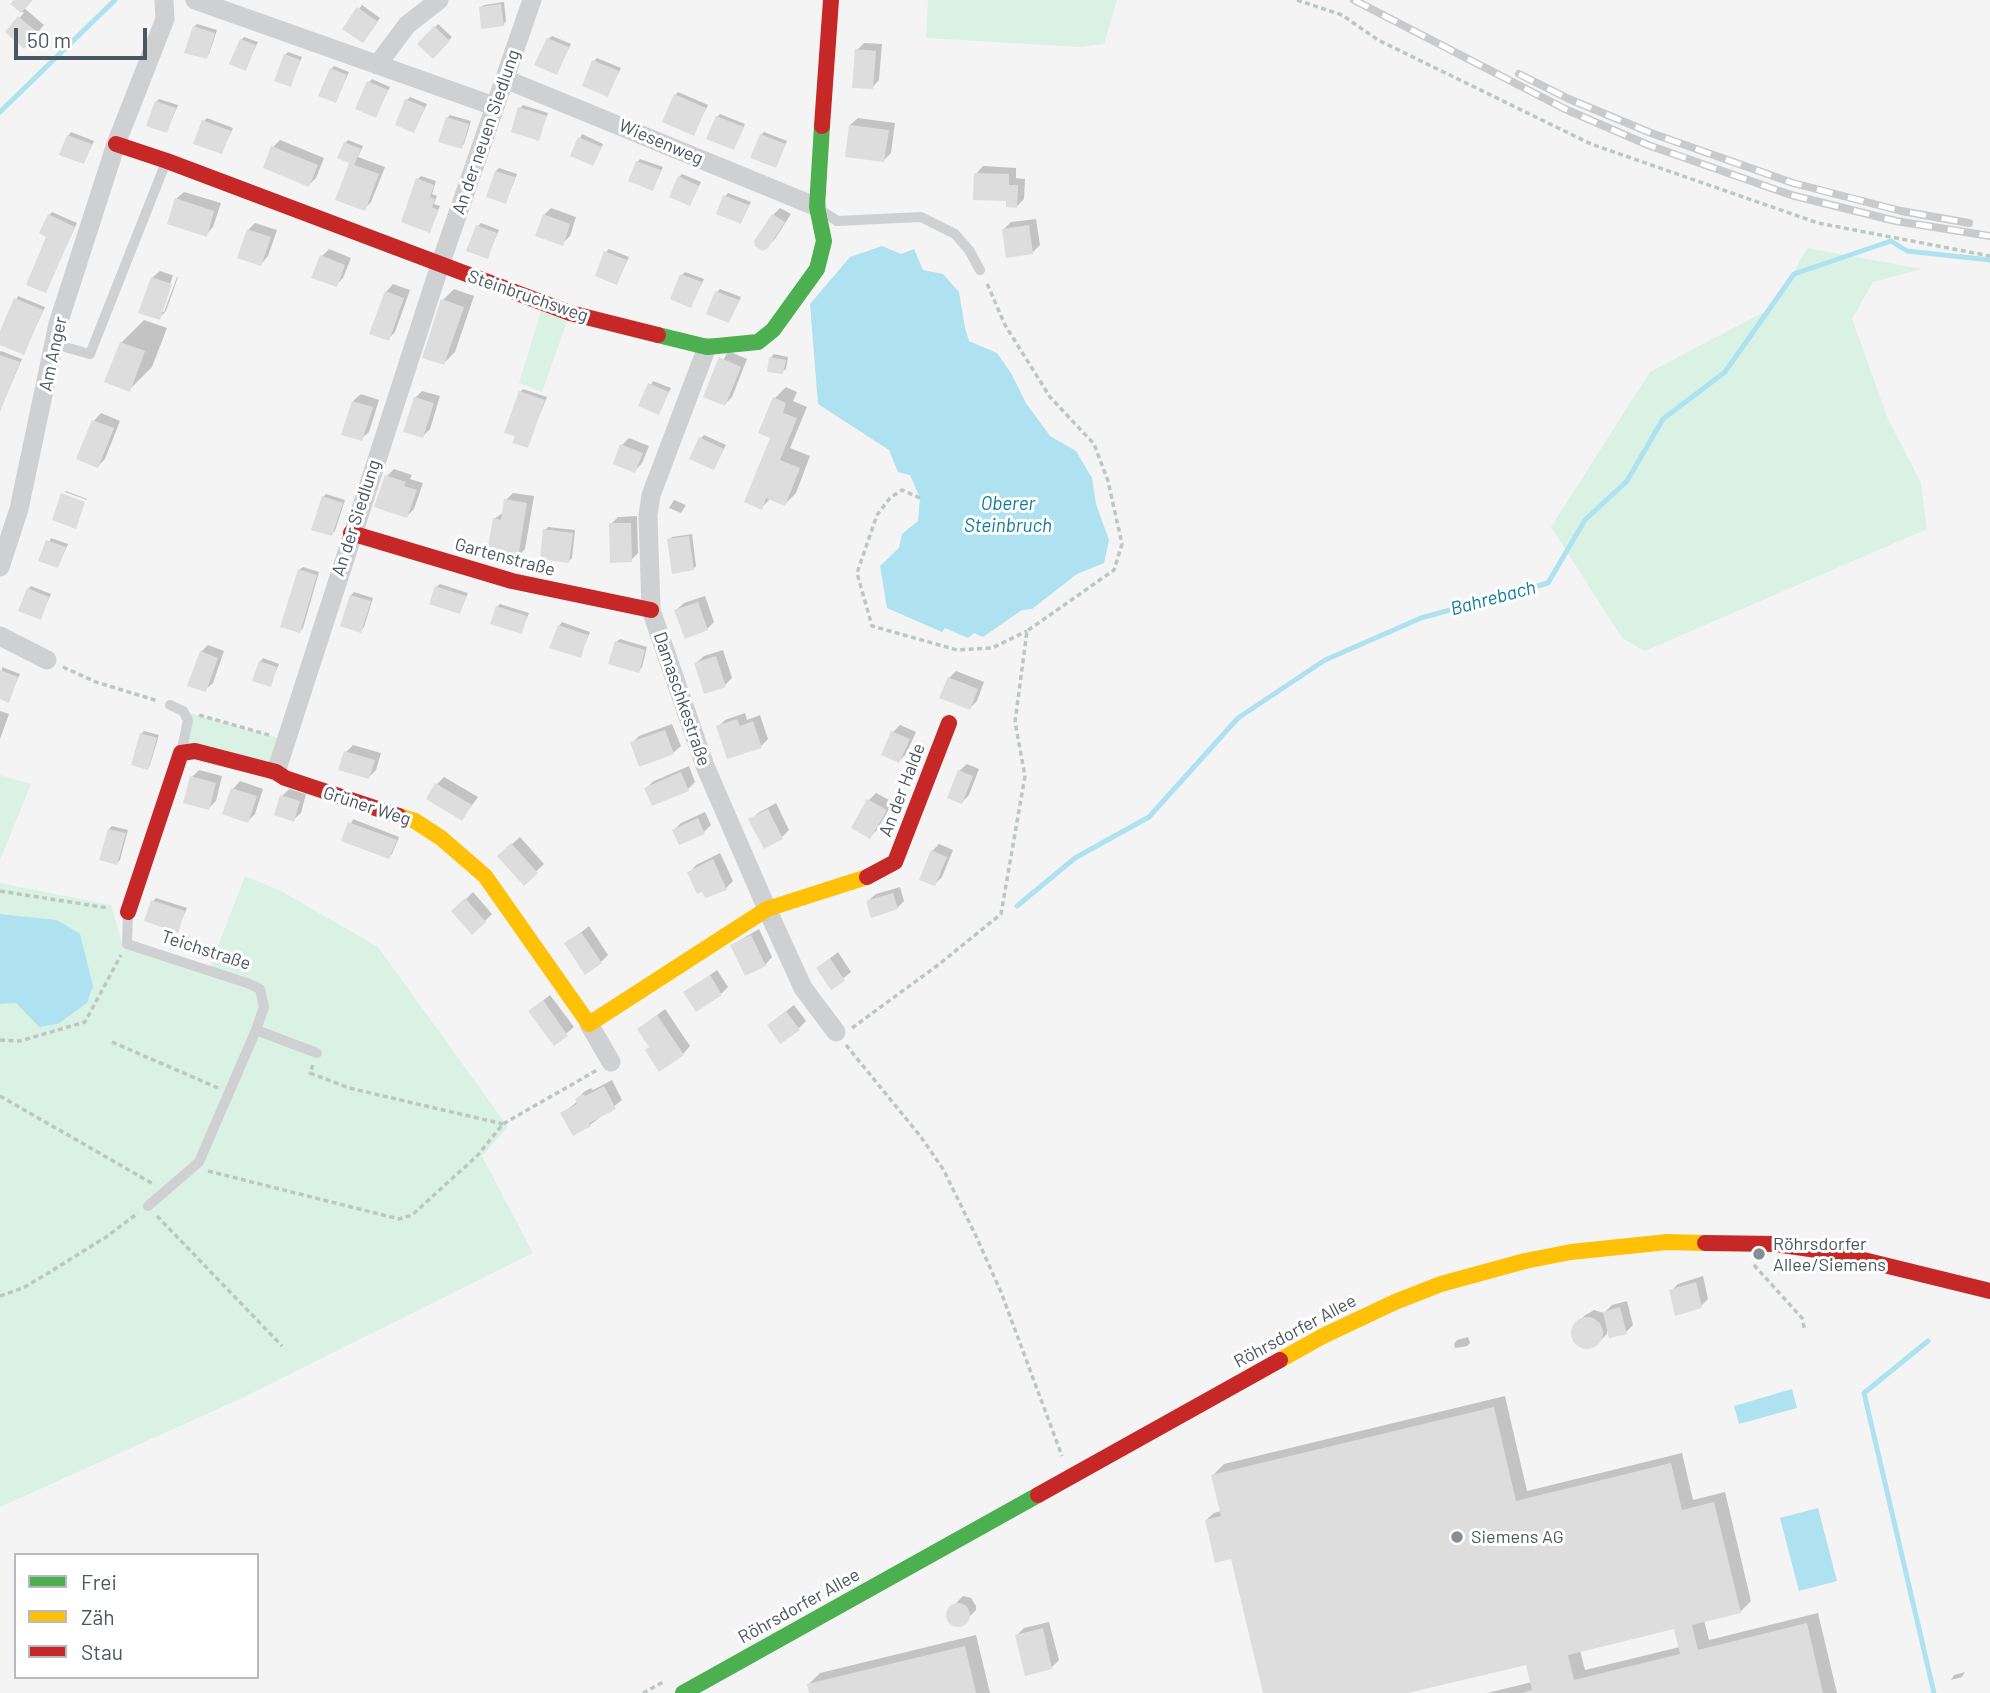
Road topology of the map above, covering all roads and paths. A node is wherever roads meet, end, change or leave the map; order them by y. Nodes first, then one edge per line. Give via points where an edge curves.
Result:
1 (167, 0) edge
2 (195, 0) edge
3 (439, 0) edge
4 (532, 0) edge
5 (831, 0) edge
6 (1297, 0) edge
7 (377, 65) junction
8 (505, 79) junction
9 (494, 106) junction
10 (116, 144) junction
11 (167, 160) junction
12 (817, 207) junction
13 (1990, 256) edge
14 (440, 265) junction
15 (980, 270) joint
16 (54, 344) junction
17 (707, 347) junction
18 (920, 498) dead end
19 (351, 533) junction
20 (0, 567) edge
21 (651, 610) junction
22 (1027, 631) junction
23 (0, 636) edge
24 (47, 660) joint
25 (170, 705) joint
26 (183, 711) junction
27 (949, 723) dead end
28 (286, 740) junction
29 (181, 753) junction
30 (276, 772) junction
31 (0, 891) edge
32 (767, 909) junction
33 (128, 912) junction
34 (127, 944) junction
35 (589, 1024) junction
36 (256, 1030) junction
37 (838, 1035) junction
38 (0, 1040) edge
39 (112, 1042) dead end
40 (317, 1054) joint
41 (611, 1062) joint
42 (229, 1093) junction
43 (0, 1096) edge
44 (503, 1125) junction
45 (193, 1168) junction
46 (166, 1191) junction
47 (148, 1206) junction
48 (1758, 1262) dead end
49 (1990, 1291) edge
50 (0, 1296) edge
51 (1805, 1331) dead end
52 (282, 1346) dead end
53 (1070, 1477) junction
54 (665, 1681) dead end
55 (643, 1693) edge
56 (682, 1693) edge

1 - 10 street via 165,19
2 - 7 street
3 - 7 street via 407,25
4 - 8 street, An der neuen Siedlung
5 - 12 street, Steinbruchsweg
6 - 13 path via 1342,15 1378,40 1591,144 1818,223
7 - 9 street
8 - 9 street, An der neuen Siedlung
8 - 12 street, Wiesenweg
9 - 14 street, An der neuen Siedlung
10 - 11 street, Steinbruchsweg
10 - 16 street, Am Anger
11 - 14 street, Steinbruchsweg
11 - 16 lane via 90,354
12 - 15 lane via 837,221 921,217 937,223 956,233
12 - 17 street, Steinbruchsweg via 824,241 817,269 773,330 758,342
14 - 17 street, Steinbruchsweg via 570,313
14 - 19 street, An der Siedlung
15 - 22 path via 1005,325 1050,397 1094,444 1108,481 1122,544 1114,570
16 - 20 street, Am Anger via 19,509
17 - 21 street, Damaschkestraße via 651,495
18 - 22 path via 902,490 877,515 857,573 872,626 957,650 992,648
19 - 21 street, Gartenstraße via 512,581
19 - 28 street, An der Siedlung
21 - 32 street, Damaschkestraße via 705,766
22 - 37 path via 1015,722 1025,776 1001,914
23 - 24 street
24 - 25 path via 96,682
25 - 26 lane
26 - 28 path
26 - 29 lane via 188,720
27 - 32 street, An der Halde via 895,862 876,874
28 - 30 street, An der Siedlung
29 - 30 street, Grüner Weg via 195,751
29 - 33 street
30 - 35 street, Grüner Weg via 415,821 441,838 485,876
31 - 33 path
32 - 35 street
32 - 37 street, Damaschkestraße via 803,988
33 - 34 lane
34 - 36 lane, Teichstraße via 260,989 264,1007
34 - 38 path via 85,1022 20,1041
35 - 41 street, Grüner Weg
36 - 40 lane
36 - 42 lane, Teichstraße
37 - 53 path via 943,1169 1001,1292
39 - 42 path
40 - 44 path via 310,1073 349,1088
41 - 44 path
42 - 45 lane, Teichstraße
43 - 46 path
44 - 45 path via 477,1156 412,1215 398,1219
45 - 46 lane, Teichstraße
46 - 47 lane, Teichstraße
47 - 50 path via 23,1288
47 - 52 path
48 - 51 path via 1751,1261 1802,1318
49 - 53 street, Röhrsdorfer Allee via 1888,1264 1775,1244 1667,1242 1525,1261 1441,1284 1363,1316
53 - 56 street, Röhrsdorfer Allee
54 - 55 path

